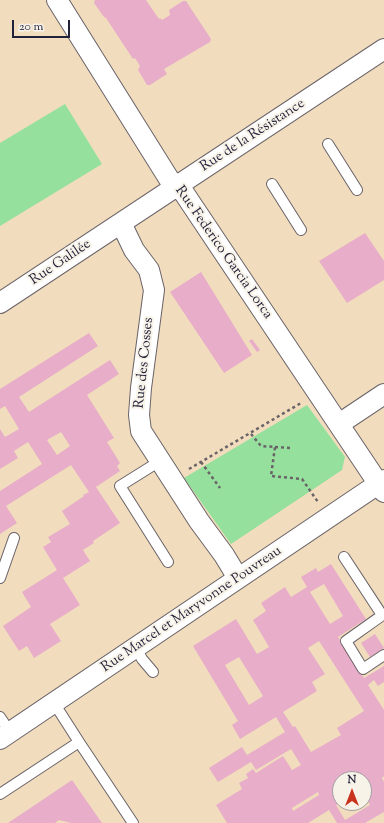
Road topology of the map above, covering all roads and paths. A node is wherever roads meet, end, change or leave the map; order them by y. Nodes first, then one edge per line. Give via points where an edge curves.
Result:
1 (57, 0) edge
2 (382, 57) edge
3 (328, 144) dead end
4 (272, 184) dead end
5 (177, 186) junction
6 (357, 190) dead end
7 (121, 223) junction
8 (301, 230) dead end
9 (0, 303) edge
10 (318, 392) junction
11 (384, 394) edge
12 (339, 424) junction
13 (250, 434) junction
14 (275, 447) junction
15 (291, 448) dead end
16 (160, 461) junction
17 (201, 462) junction
18 (173, 479) junction
19 (382, 485) edge
20 (220, 488) dead end
21 (328, 518) junction
22 (14, 538) dead end
23 (344, 557) dead end
24 (168, 562) dead end
25 (0, 578) edge
26 (238, 578) junction
27 (383, 615) edge
28 (136, 648) junction
29 (384, 655) edge
30 (152, 672) dead end
31 (54, 703) junction
32 (3, 729) edge
33 (79, 742) junction
34 (0, 794) edge
35 (133, 823) edge

1 - 5 street, Rue Federico Garcia Lorca via 169,179
2 - 5 street, Rue de la Résistance
3 - 6 lane
4 - 8 lane
5 - 7 street, Rue de la Résistance
5 - 10 street, Rue Federico Garcia Lorca
7 - 9 street, Rue Galilée
7 - 16 street, Rue des Cosses via 134,250 149,270 154,290 140,388 139,415 141,431
10 - 12 street, Rue Federico Garcia Lorca
10 - 13 path
11 - 12 street
12 - 19 street, Rue Federico Garcia Lorca
13 - 14 path via 261,446
13 - 17 path
14 - 15 path
14 - 21 path via 271,476 302,479
16 - 18 street, Rue des Cosses
16 - 24 lane via 120,486
17 - 18 path
17 - 20 path
18 - 26 street, Rue des Cosses via 198,521
19 - 21 street, Rue Marcel et Maryvonne Pouvreau
21 - 26 street, Rue Marcel et Maryvonne Pouvreau
22 - 25 lane
23 - 27 lane
26 - 28 street, Rue Marcel et Maryvonne Pouvreau
27 - 29 lane via 346,641 363,669
28 - 30 lane
28 - 31 street, Rue Marcel et Maryvonne Pouvreau
31 - 32 street, Rue Marcel et Maryvonne Pouvreau
31 - 33 lane
33 - 34 lane
33 - 35 lane

